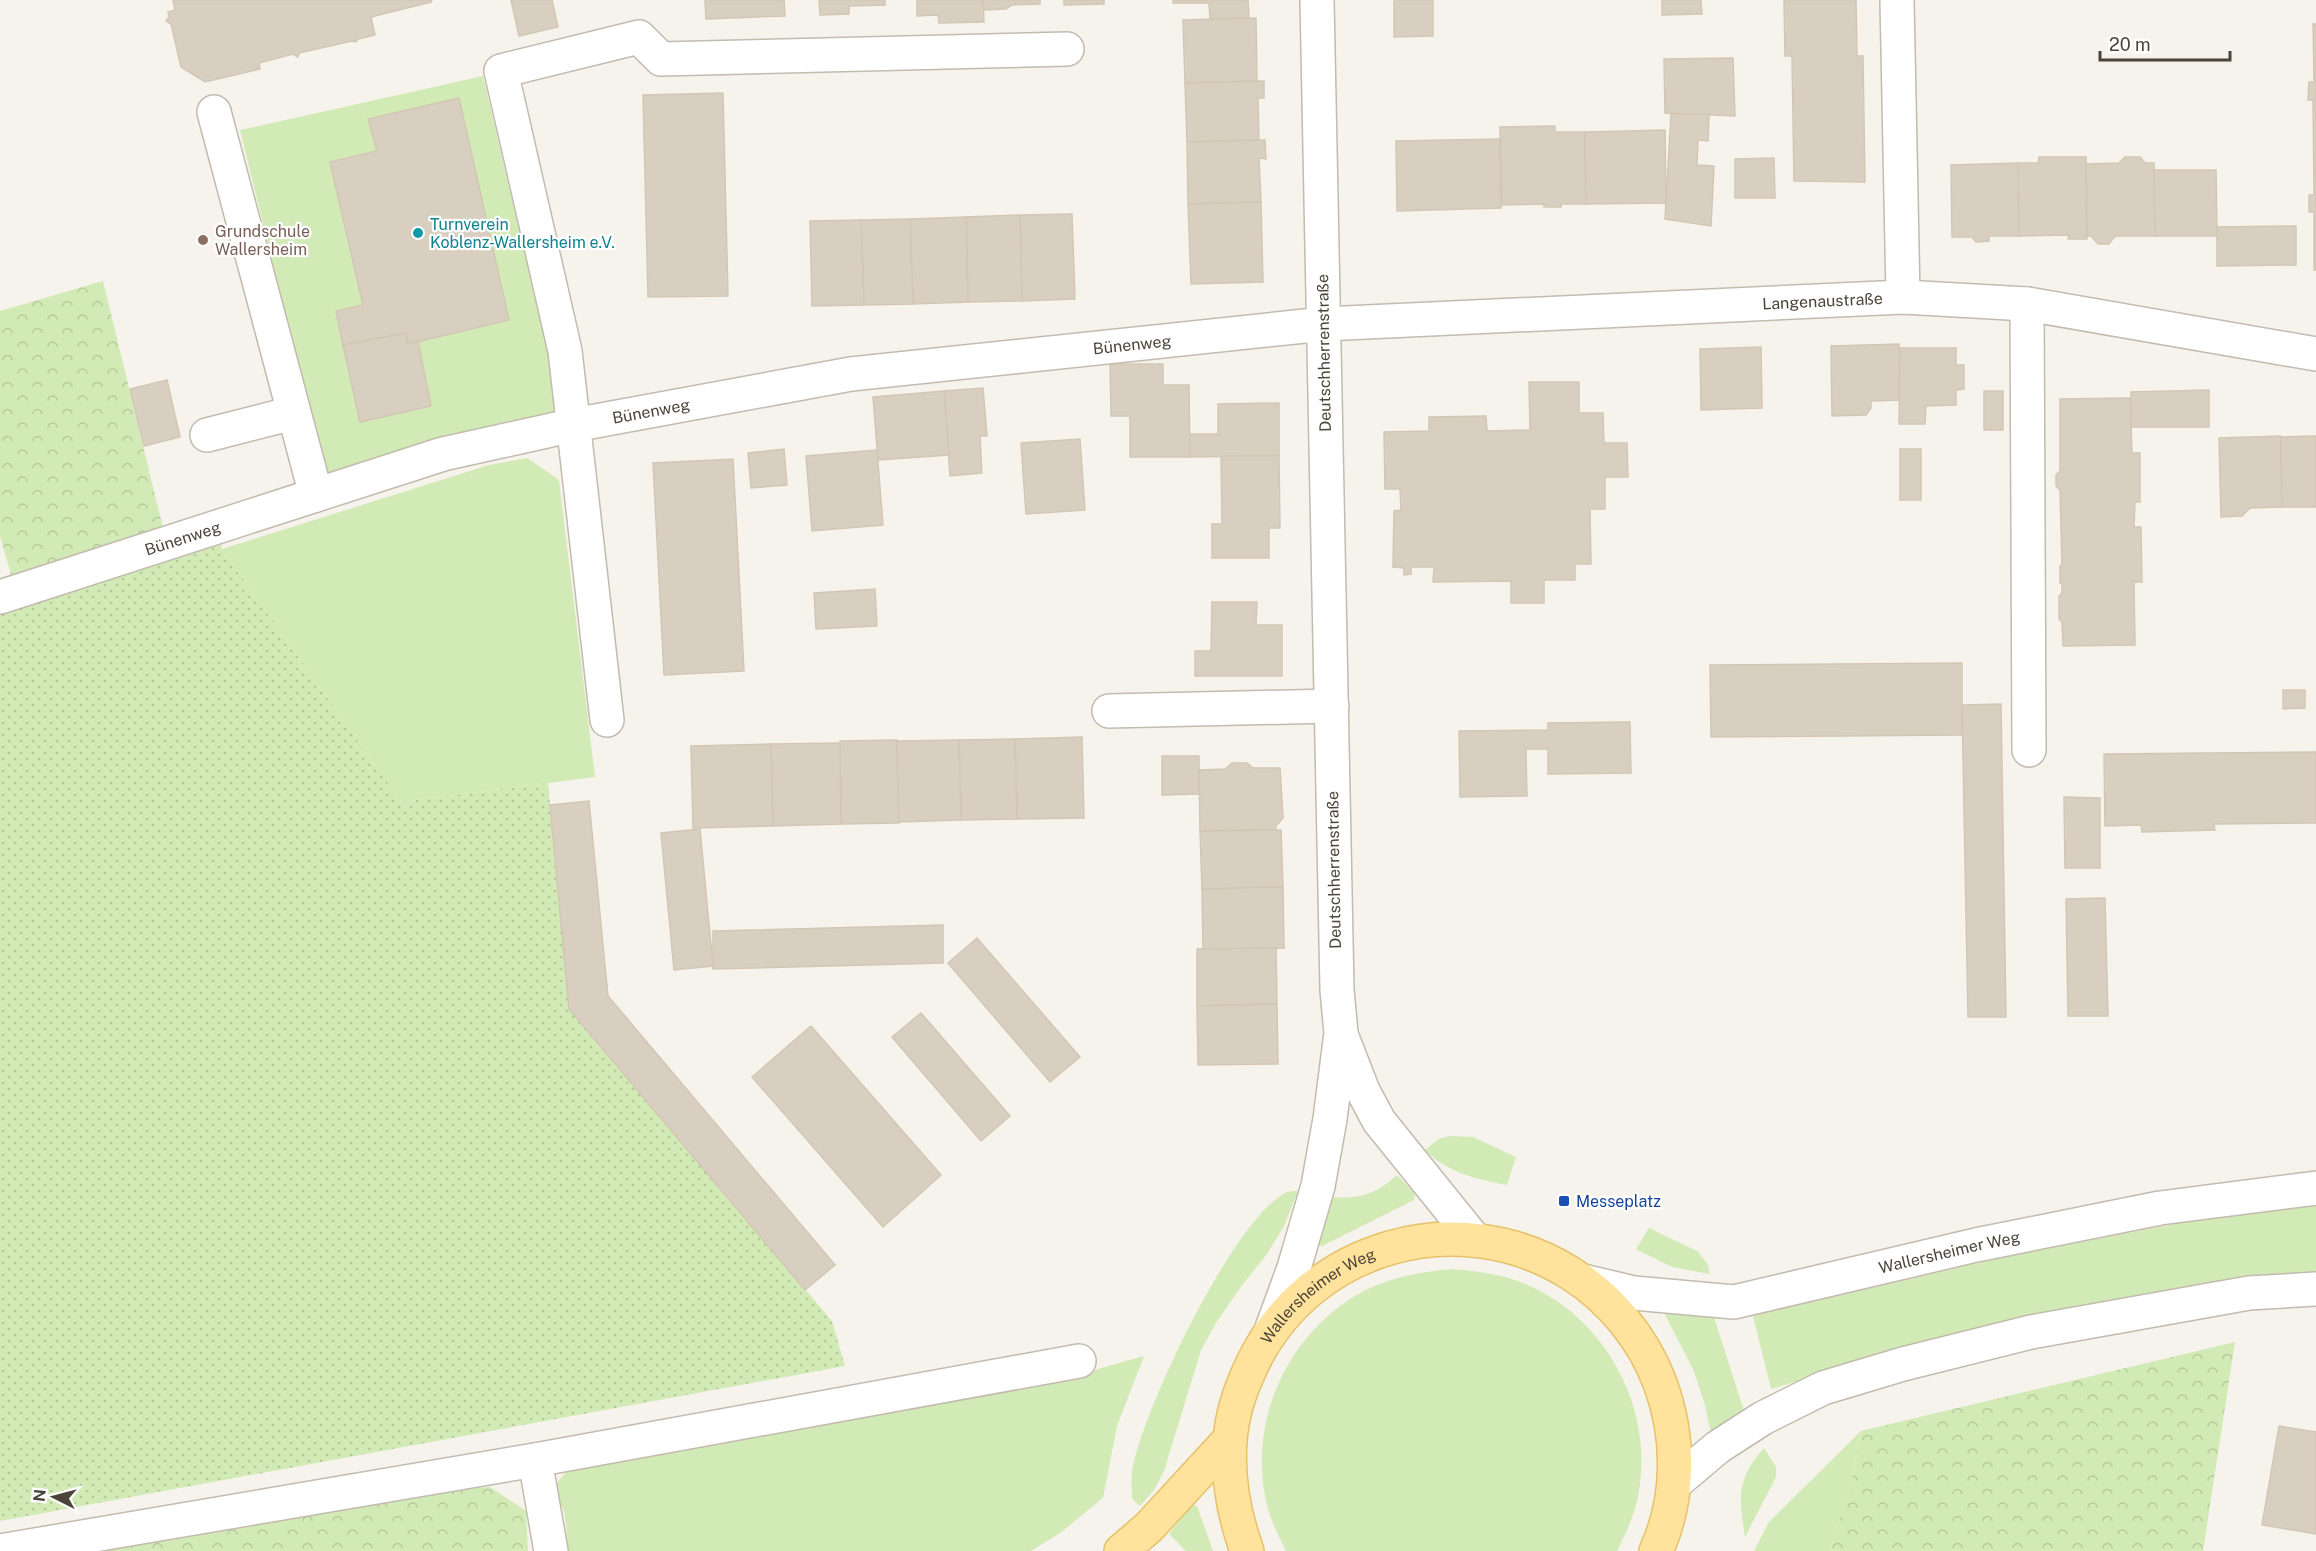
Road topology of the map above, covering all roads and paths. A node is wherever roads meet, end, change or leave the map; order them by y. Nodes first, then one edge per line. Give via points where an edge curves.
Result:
1 (1317, 0) edge
2 (1897, 0) edge
3 (1067, 49) dead end
4 (214, 112) dead end
5 (1903, 297) junction
6 (2027, 304) junction
7 (1324, 324) junction
8 (2316, 354) edge
9 (293, 413) junction
10 (574, 425) junction
11 (207, 435) dead end
12 (316, 495) junction
13 (0, 597) edge
14 (1332, 706) junction
15 (1110, 711) dead end
16 (607, 720) dead end
17 (2029, 750) dead end
18 (1341, 1033) junction
19 (2316, 1188) edge
20 (1475, 1240) junction
21 (1583, 1281) junction
22 (2316, 1289) edge
23 (1271, 1331) junction
24 (1079, 1361) dead end
25 (1230, 1438) junction
26 (536, 1460) junction
27 (1674, 1484) junction
28 (0, 1551) edge
29 (551, 1551) edge
30 (1121, 1551) edge
31 (1248, 1551) edge
32 (1656, 1551) edge

1 - 7 street, Deutschherrenstraße
2 - 5 street
3 - 10 street via 661,59 639,37 501,71 565,351
4 - 9 street
5 - 6 street, Langenaustraße
5 - 7 street, Langenaustraße
6 - 8 street, Langenaustraße
6 - 17 street
7 - 10 street, Bünenweg via 851,374
7 - 14 street, Deutschherrenstraße
9 - 11 street
9 - 12 street
10 - 12 street, Bünenweg via 443,454
10 - 16 street
12 - 13 street, Bünenweg
14 - 15 street
14 - 18 street, Deutschherrenstraße
18 - 20 street, Deutschherrenstraße via 1362,1091 1379,1121
18 - 23 street, Deutschherrenstraße via 1317,1186
19 - 21 street, Wallersheimer Weg via 2149,1211 1976,1245 1734,1302 1634,1293
20 - 21 main road, Wallersheimer Weg via 1531,1253
20 - 23 main road, Wallersheimer Weg via 1417,1241 1361,1258 1311,1289
21 - 27 main road, Wallersheimer Weg via 1625,1321 1655,1370 1672,1426
22 - 27 street via 2249,1293 2031,1332 1846,1381 1763,1418 1718,1447
23 - 25 main road, Wallersheimer Weg via 1244,1382
24 - 26 street
25 - 30 main road via 1149,1527
25 - 31 main road, Wallersheimer Weg via 1232,1497
26 - 28 street
26 - 29 street
27 - 32 main road, Wallersheimer Weg

